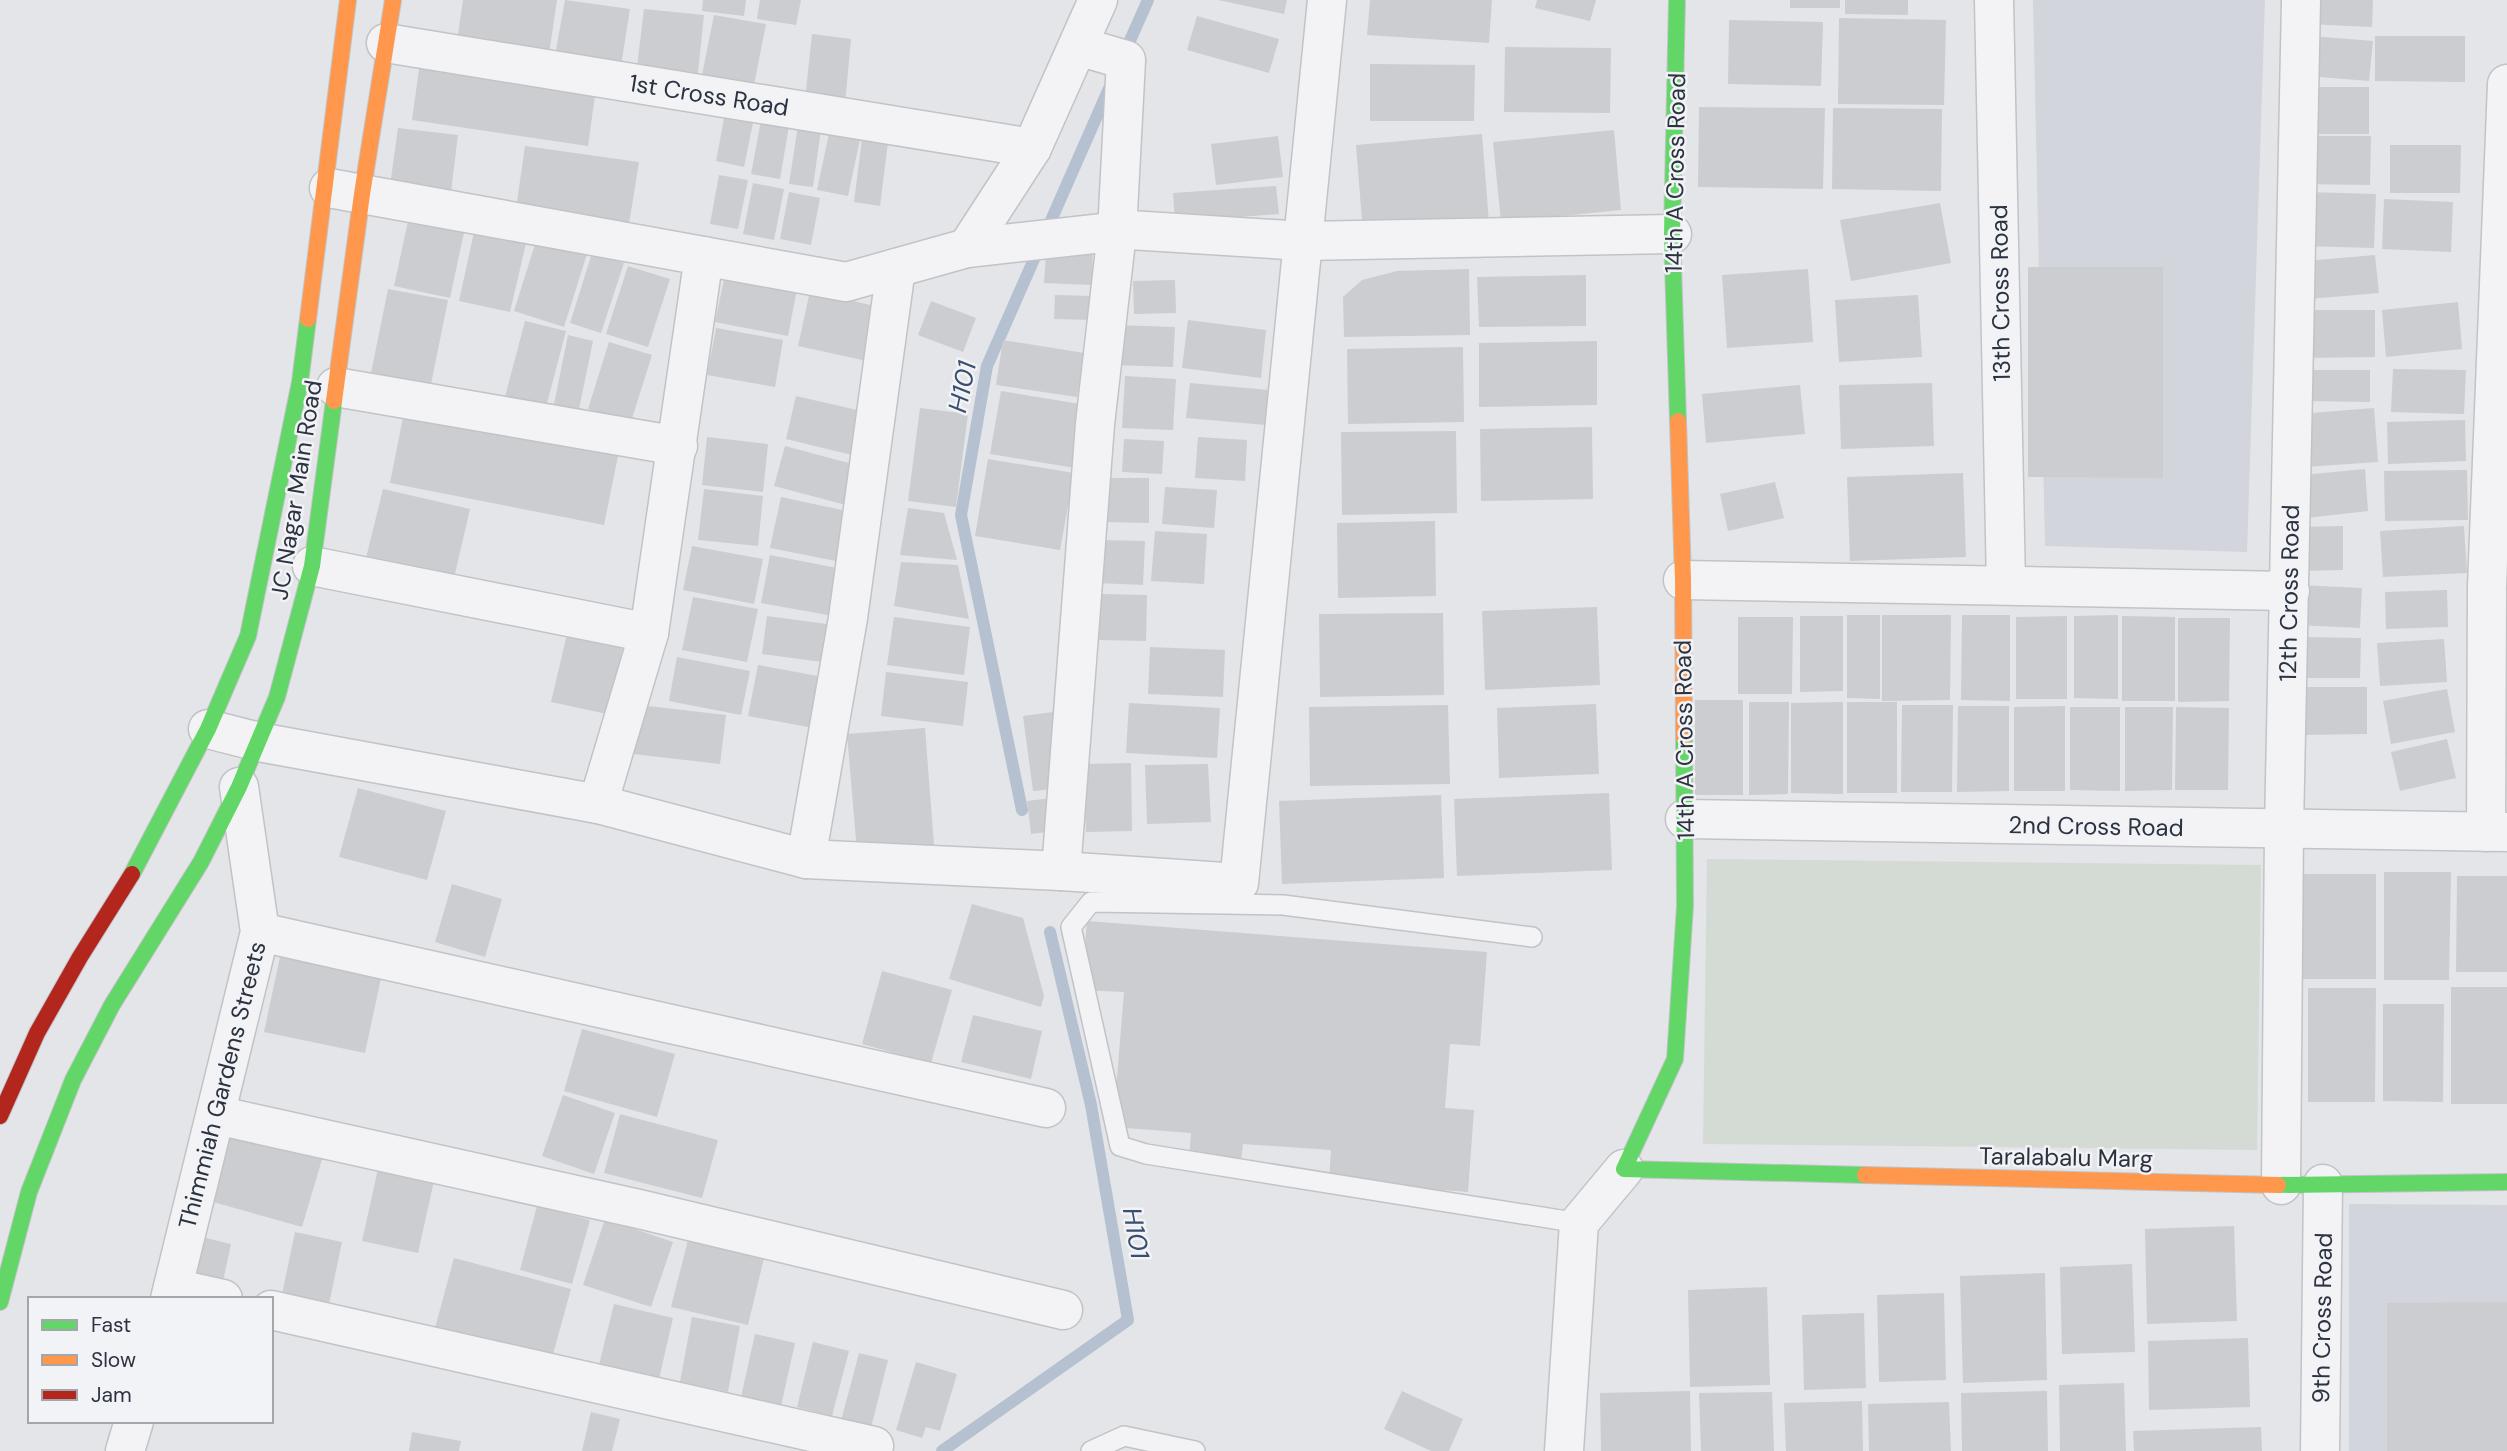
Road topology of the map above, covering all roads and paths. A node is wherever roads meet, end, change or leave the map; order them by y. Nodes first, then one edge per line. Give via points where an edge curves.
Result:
1 (348, 0) edge
2 (393, 0) edge
3 (1098, 0) edge
4 (1327, 0) edge
5 (1677, 0) edge
6 (1994, 0) edge
7 (2301, 0) edge
8 (386, 43) junction
9 (1077, 46) junction
10 (2507, 83) edge
11 (1032, 148) junction
12 (323, 187) junction
13 (362, 194) junction
14 (1117, 232) junction
15 (1672, 234) junction
16 (1304, 241) junction
17 (967, 247) junction
18 (704, 256) junction
19 (896, 268) junction
20 (336, 387) junction
21 (678, 446) junction
22 (312, 566) junction
23 (1683, 580) junction
24 (2006, 585) junction
25 (2497, 586) edge
26 (2290, 591) junction
27 (649, 633) junction
28 (208, 729) junction
29 (259, 742) junction
30 (240, 787) junction
31 (598, 804) junction
32 (1685, 819) junction
33 (2284, 829) junction
34 (2496, 832) edge
35 (806, 859) junction
36 (1061, 871) junction
37 (260, 932) junction
38 (1532, 937) dead end
39 (1046, 1108) dead end
40 (216, 1115) junction
41 (0, 1116) edge
42 (1623, 1169) junction
43 (2507, 1182) edge
44 (2323, 1184) junction
45 (2281, 1185) junction
46 (1579, 1223) junction
47 (171, 1293) edge
48 (206, 1297) edge
49 (0, 1303) edge
50 (273, 1310) edge
51 (1063, 1310) dead end
52 (133, 1423) edge
53 (874, 1446) dead end
54 (125, 1451) edge
55 (1091, 1451) edge
56 (1195, 1451) edge
57 (1564, 1451) edge
58 (2320, 1451) edge

1 - 12 main road, JC Nagar Main Road
2 - 8 main road, JC Nagar Main Road
3 - 9 street
4 - 16 street
5 - 15 main road, 14th A Cross Road
6 - 24 street, 13th Cross Road
7 - 26 street, 12th Cross Road
8 - 11 street, 1st Cross Road
8 - 13 main road, JC Nagar Main Road
9 - 11 street
9 - 14 street via 1126,60
10 - 25 street
11 - 17 street
12 - 13 street
12 - 28 main road, JC Nagar Main Road via 300,382 261,575 248,636
13 - 18 street
13 - 20 main road, JC Nagar Main Road
14 - 16 street
14 - 17 street
14 - 36 street via 1095,424
15 - 16 street
15 - 23 main road, 14th A Cross Road
16 - 36 street via 1239,883
17 - 19 street
18 - 19 street via 846,282
18 - 21 street
19 - 35 street via 848,618
20 - 21 street
20 - 22 main road, JC Nagar Main Road
21 - 27 street
22 - 27 street
22 - 29 main road, JC Nagar Main Road via 277,697
23 - 24 street
23 - 32 main road, 14th A Cross Road
24 - 26 street
25 - 34 street
26 - 33 street, 12th Cross Road
27 - 31 street
28 - 29 street
28 - 41 main road, JC Nagar Main Road via 135,869 37,1033
29 - 30 main road, JC Nagar Main Road
29 - 31 street
30 - 37 street, Thimmiah Gardens Streets
30 - 49 main road, JC Nagar Main Road via 73,1080 29,1192
31 - 35 street
32 - 33 street, 2nd Cross Road
32 - 42 main road, 14th A Cross Road via 1685,906 1675,1059
33 - 34 street, 2nd Cross Road
33 - 45 street, 12th Cross Road
35 - 36 street
37 - 39 street
37 - 40 street, Thimmiah Gardens Streets
38 - 46 lane via 1269,904 1091,902 1071,927 1119,1146
40 - 47 street, Thimmiah Gardens Streets
40 - 51 street
42 - 45 main road, Taralabalu Marg
42 - 46 street, 14th A Cross Road
43 - 44 main road, Taralabalu Marg
44 - 45 main road, Taralabalu Marg
44 - 58 street, 9th Cross Road
46 - 57 street
47 - 48 street
50 - 53 street
52 - 54 street
55 - 56 lane via 1124,1436

